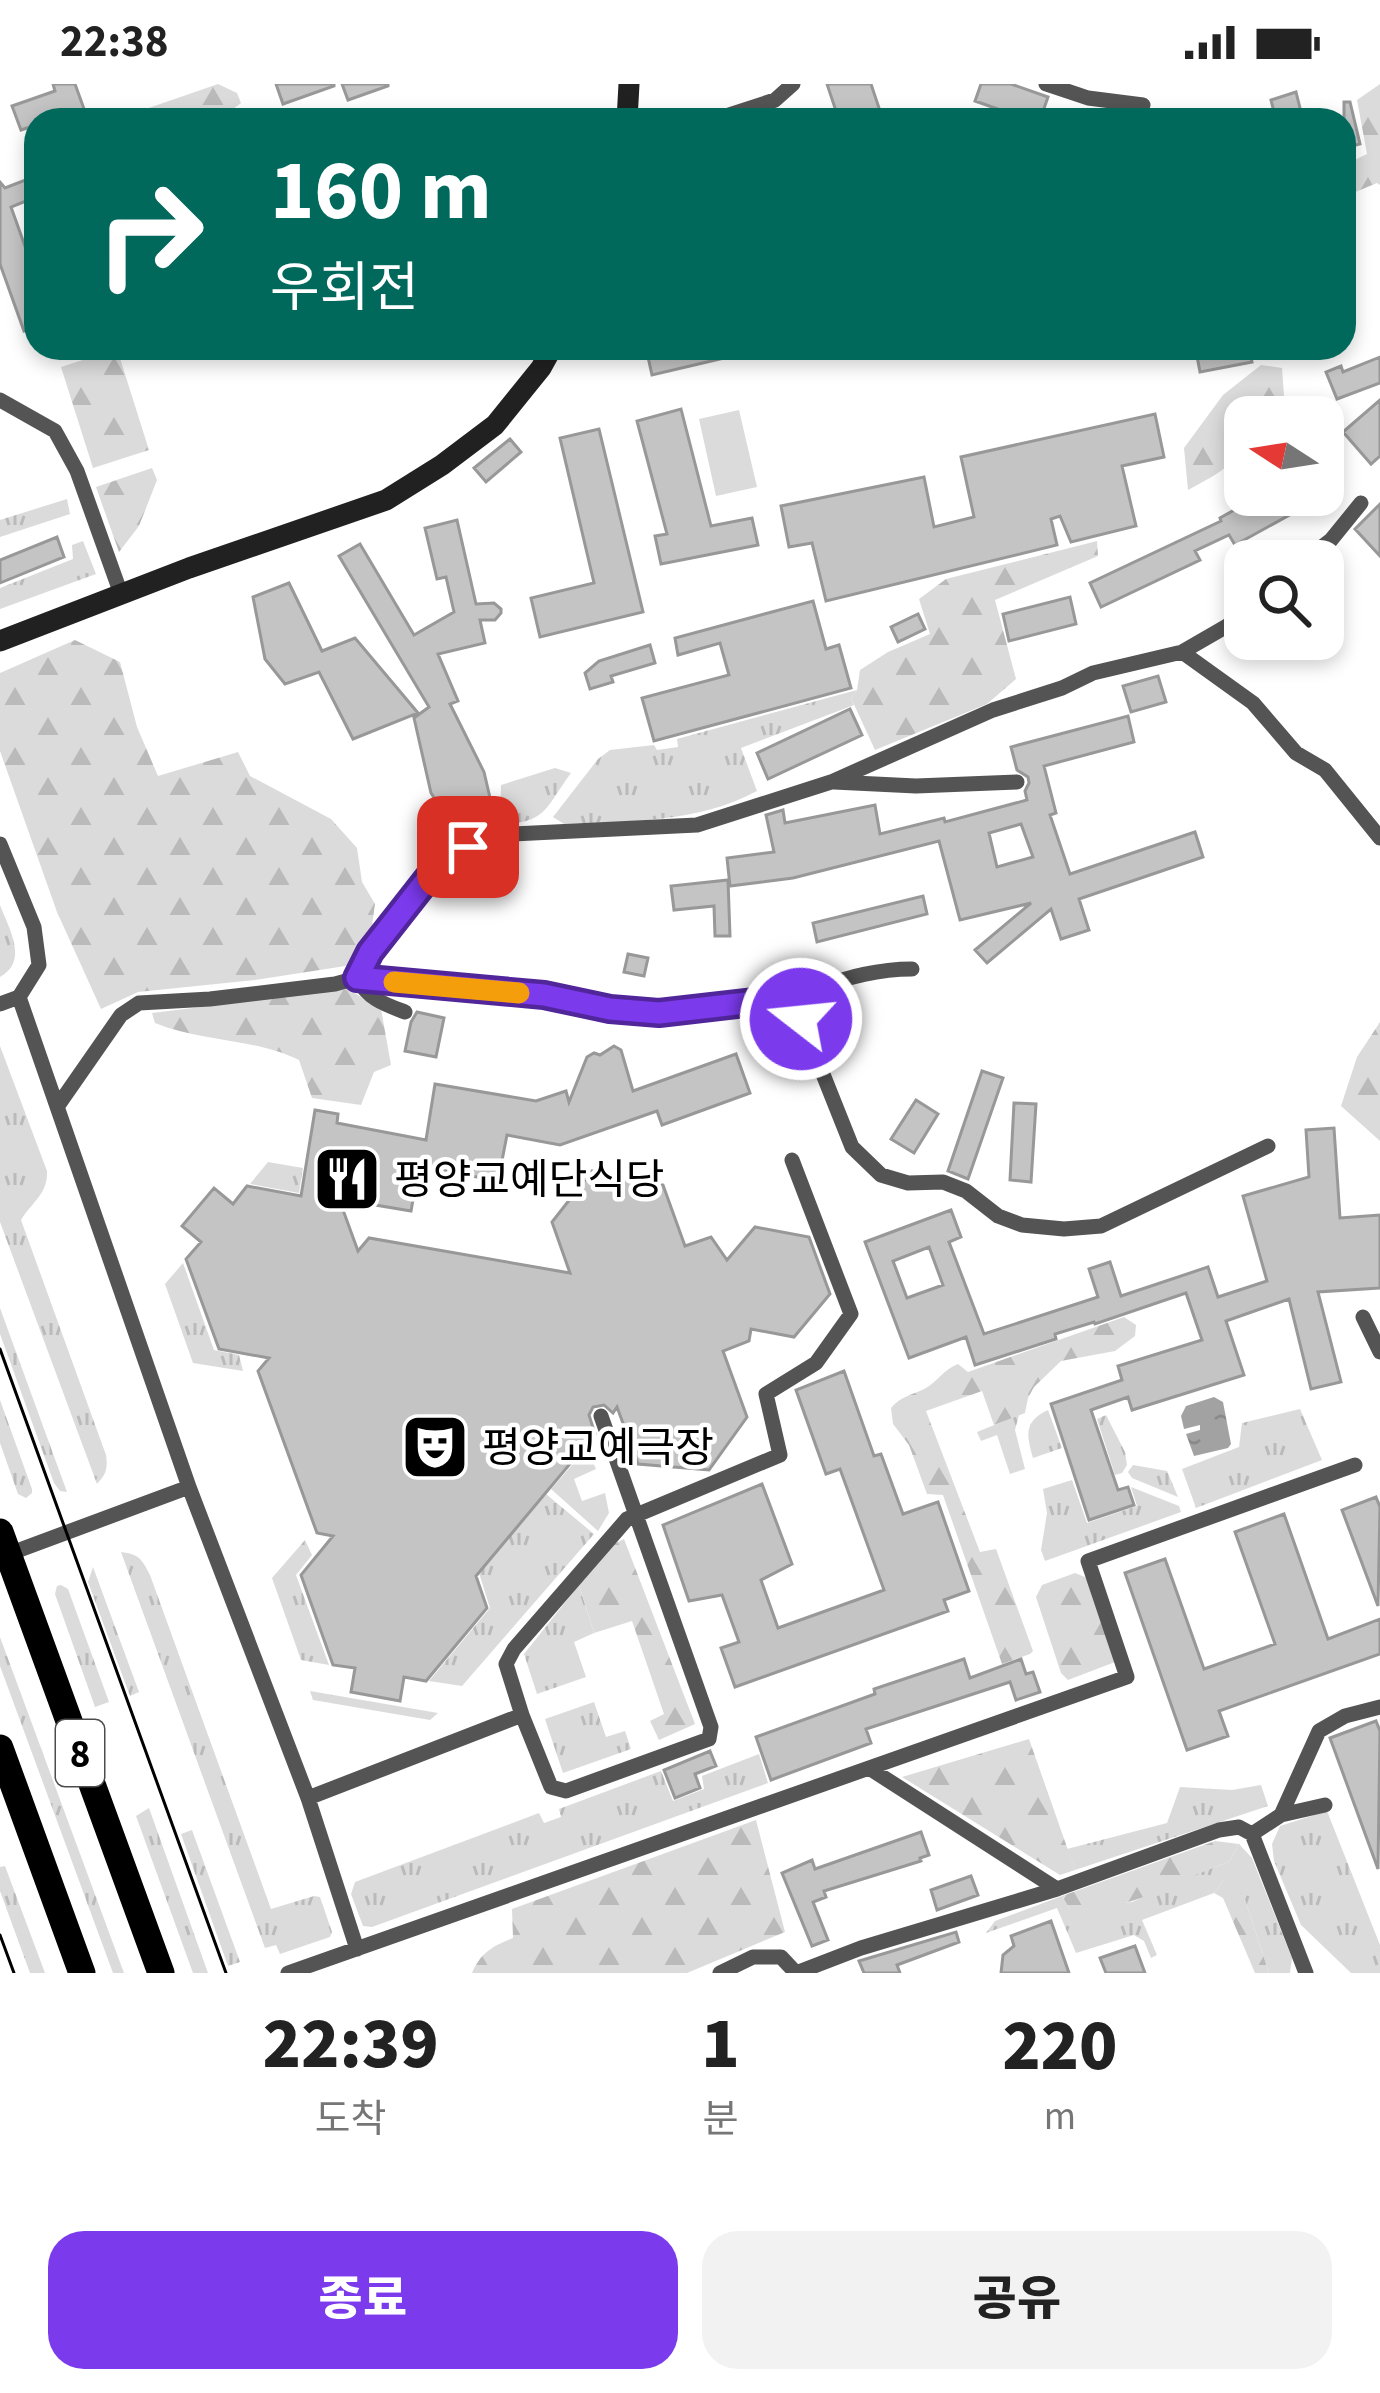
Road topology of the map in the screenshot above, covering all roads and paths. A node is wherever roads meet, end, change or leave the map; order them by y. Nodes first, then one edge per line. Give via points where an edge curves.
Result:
1 (793, 84) edge
2 (1046, 84) edge
3 (1143, 105) dead end
4 (751, 108) edge
5 (545, 360) edge
6 (0, 400) edge
7 (1361, 503) dead end
8 (1331, 540) edge
9 (122, 594) junction
10 (1224, 628) edge
11 (0, 641) edge
12 (1182, 652) junction
13 (831, 782) junction
14 (1017, 782) dead end
15 (1380, 838) edge
16 (0, 844) edge
17 (912, 969) dead end
18 (357, 978) junction
19 (19, 997) junction
20 (781, 1003) junction
21 (0, 1004) edge
22 (405, 1012) dead end
23 (57, 1107) junction
24 (1268, 1146) dead end
25 (792, 1160) dead end
26 (1363, 1317) dead end
27 (1380, 1352) edge
28 (601, 1416) dead end
29 (1355, 1465) dead end
30 (189, 1487) junction
31 (637, 1515) junction
32 (3, 1548) edge
33 (1380, 1707) edge
34 (522, 1715) junction
35 (0, 1748) edge
36 (869, 1768) junction
37 (308, 1798) junction
38 (1325, 1805) dead end
39 (1281, 1815) junction
40 (1252, 1834) junction
41 (1057, 1889) junction
42 (357, 1949) junction
43 (82, 1973) edge
44 (161, 1973) edge
45 (288, 1973) edge
46 (720, 1973) edge
47 (796, 1973) edge
48 (1306, 1973) edge

1 - 4 street
2 - 3 street
5 - 9 street via 495,425 386,500
6 - 9 street via 55,431
7 - 8 street
9 - 11 street
10 - 12 street
12 - 13 street via 1093,673 993,710
12 - 15 street via 1325,770
13 - 14 street
13 - 18 street via 697,825 493,835 443,859
16 - 19 street via 34,927 39,965
17 - 20 street via 878,969
18 - 20 street via 659,1013
18 - 22 street via 364,992
18 - 23 street via 140,1003 121,1015
19 - 21 street
19 - 23 street
20 - 24 street via 801,1019 852,1147 881,1174 943,1182 1022,1225 1101,1226
23 - 30 street
25 - 31 street via 851,1314 816,1363 766,1394 780,1455
26 - 27 street
28 - 31 street
29 - 36 street via 1088,1561 1127,1677
30 - 32 street
30 - 37 street
31 - 34 street via 514,1649 506,1664
31 - 34 street via 709,1739 566,1791 550,1786
32 - 44 highway, 8
33 - 39 street via 1319,1731
34 - 37 street
35 - 43 highway, 8
36 - 41 street
36 - 42 street
37 - 42 street
38 - 39 street
39 - 40 street
40 - 41 street via 1219,1830
40 - 48 street
41 - 47 street
42 - 45 street
46 - 47 street via 753,1957 781,1958

